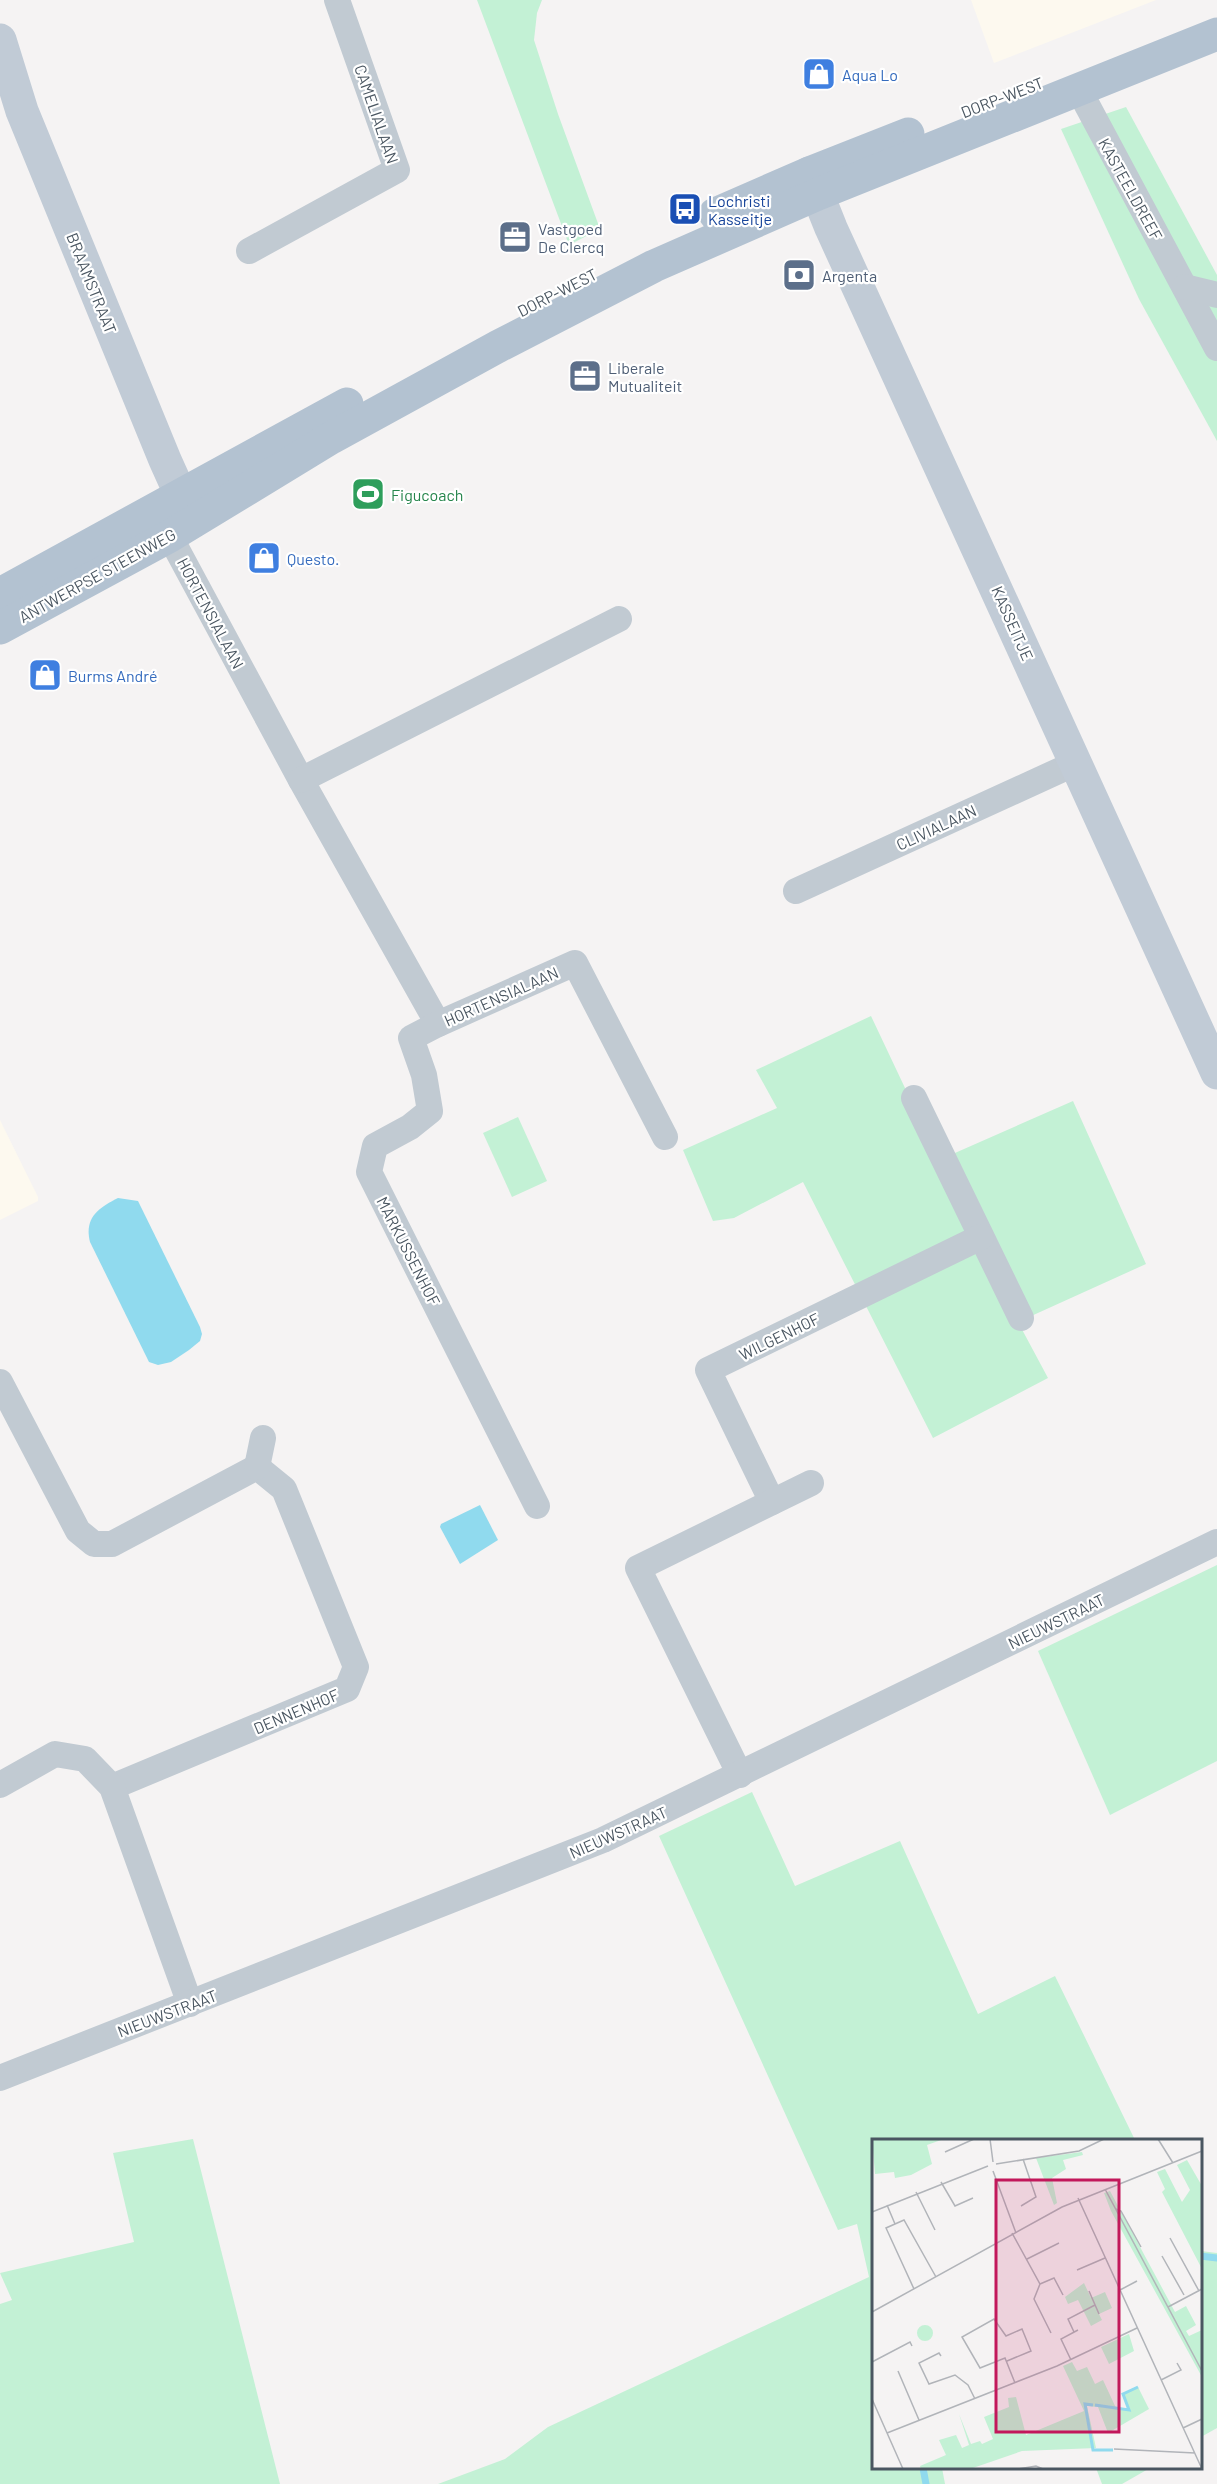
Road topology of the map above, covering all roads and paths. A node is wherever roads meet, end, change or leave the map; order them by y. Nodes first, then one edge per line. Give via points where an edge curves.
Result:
1 (337, 0) edge
2 (1217, 12) edge
3 (1217, 34) edge
4 (0, 40) edge
5 (1079, 90) junction
6 (814, 183) junction
7 (249, 251) dead end
8 (1185, 287) junction
9 (1217, 296) edge
10 (1217, 348) edge
11 (174, 516) junction
12 (0, 594) edge
13 (619, 619) dead end
14 (0, 628) edge
15 (1076, 763) junction
16 (301, 780) junction
17 (796, 891) dead end
18 (438, 1024) junction
19 (1217, 1073) edge
20 (914, 1098) dead end
21 (665, 1137) dead end
22 (981, 1237) junction
23 (1021, 1318) dead end
24 (0, 1382) edge
25 (263, 1438) dead end
26 (257, 1467) junction
27 (811, 1483) dead end
28 (771, 1502) junction
29 (537, 1506) dead end
30 (1217, 1542) edge
31 (740, 1775) junction
32 (0, 1785) edge
33 (112, 1787) junction
34 (190, 2004) junction
35 (0, 2078) edge

1 - 7 street, CAMELIALAAN via 397,170
2 - 6 main road, DORP-WEST
3 - 5 main road, DORP-WEST
4 - 11 street, BRAAMSTRAAT via 22,111
5 - 6 main road, DORP-WEST
5 - 8 street, KASTEELDREEF
6 - 11 main road, DORP-WEST via 331,438
6 - 15 street, KASSEITJE via 831,228
8 - 9 street
8 - 10 street, KASTEELDREEF
11 - 12 main road, ANTWERPSE STEENWEG
11 - 14 main road, ANTWERPSE STEENWEG
11 - 16 street, HORTENSIALAAN
13 - 16 street
15 - 17 street, CLIVIALAAN
15 - 19 street, KASSEITJE
16 - 18 street, HORTENSIALAAN
18 - 21 street, HORTENSIALAAN via 575,963
18 - 29 street, MARKUSSENHOF via 411,1038 424,1075 430,1111 375,1146 369,1172
20 - 22 street
22 - 23 street
22 - 28 street, WILGENHOF via 708,1370
24 - 26 street via 78,1531 94,1544 112,1544
25 - 26 street
26 - 33 street, DENNENHOF via 284,1489 356,1667 347,1689
27 - 28 street
28 - 31 street via 638,1568
30 - 31 street, NIEUWSTRAAT
31 - 34 street, NIEUWSTRAAT via 531,1870
32 - 33 street via 55,1754 85,1759
33 - 34 street
34 - 35 street, NIEUWSTRAAT

